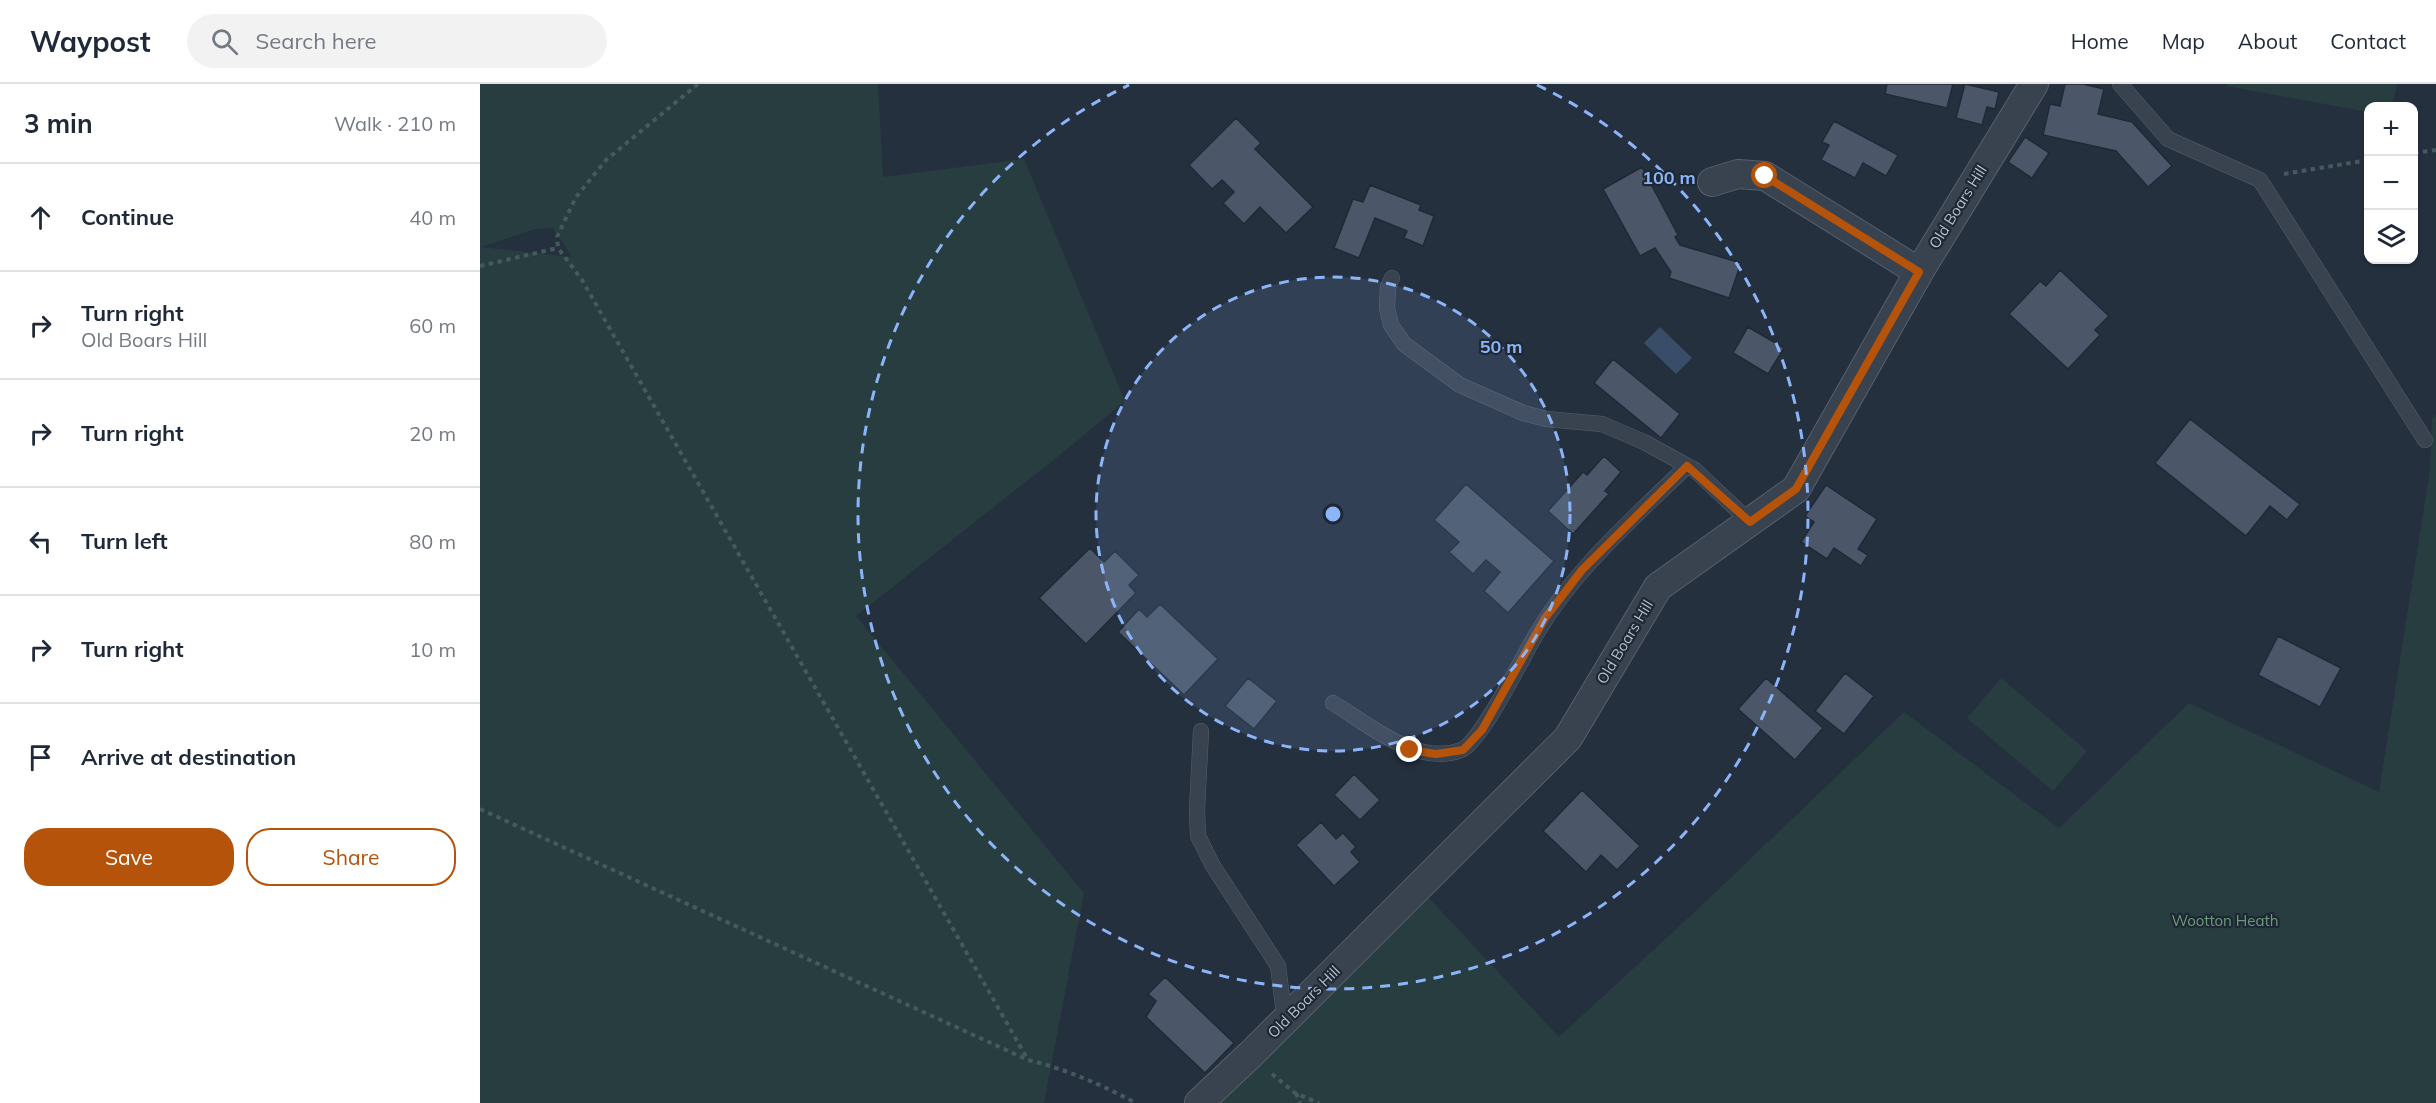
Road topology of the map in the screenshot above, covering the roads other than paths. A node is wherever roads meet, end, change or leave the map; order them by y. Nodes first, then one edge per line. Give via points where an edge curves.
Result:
1 (2034, 84) edge
2 (2120, 84) edge
3 (1712, 182) dead end
4 (1919, 272) junction
5 (1392, 278) dead end
6 (2425, 440) dead end
7 (1687, 466) junction
8 (1750, 522) junction
9 (1333, 703) dead end
10 (1201, 731) dead end
11 (1285, 1022) junction
12 (1199, 1103) edge

1 - 4 street, Old Boars Hill
2 - 6 lane via 2168,139 2260,180
3 - 4 street via 1738,174 1765,176
4 - 8 street, Old Boars Hill via 1796,489
5 - 7 lane via 1387,308 1391,325 1404,344 1460,385 1523,413 1602,424
7 - 8 lane
7 - 9 lane via 1582,570 1545,618 1482,730 1463,750 1436,754 1410,750
8 - 11 street, Old Boars Hill via 1658,587 1568,738
10 - 11 lane via 1198,836 1278,966
11 - 12 street, Old Boars Hill

